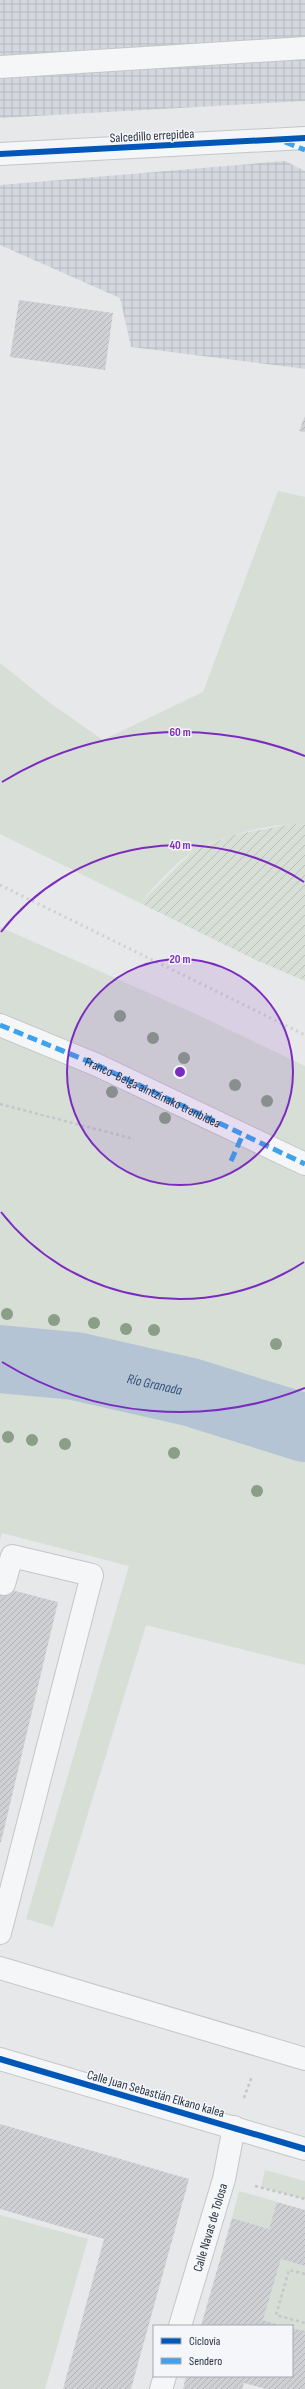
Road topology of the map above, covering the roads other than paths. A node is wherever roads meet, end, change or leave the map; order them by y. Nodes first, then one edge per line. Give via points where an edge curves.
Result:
1 (305, 48) edge
2 (0, 68) edge
3 (305, 138) edge
4 (279, 140) junction
5 (305, 150) edge
6 (0, 154) edge
7 (0, 1025) edge
8 (305, 1164) edge
9 (4, 1584) dead end
10 (0, 1933) edge
11 (0, 1968) edge
12 (0, 2059) edge
13 (305, 2059) edge
14 (234, 2127) junction
15 (305, 2148) edge
16 (180, 2325) edge
17 (165, 2377) edge
18 (161, 2389) edge

1 - 2 street
3 - 4 street, Salcedillo errepidea
4 - 5 street
4 - 6 street, Salcedillo errepidea
7 - 8 street, Franco-Belga aintzinako trenbidea via 97,1065
9 - 10 street via 12,1556 92,1575
11 - 13 street
12 - 14 street, Calle Juan Sebastián Elkano kalea
14 - 15 street, Calle Juan Sebastián Elkano kalea
14 - 16 street, Calle Navas de Tolosa via 224,2179
17 - 18 street

